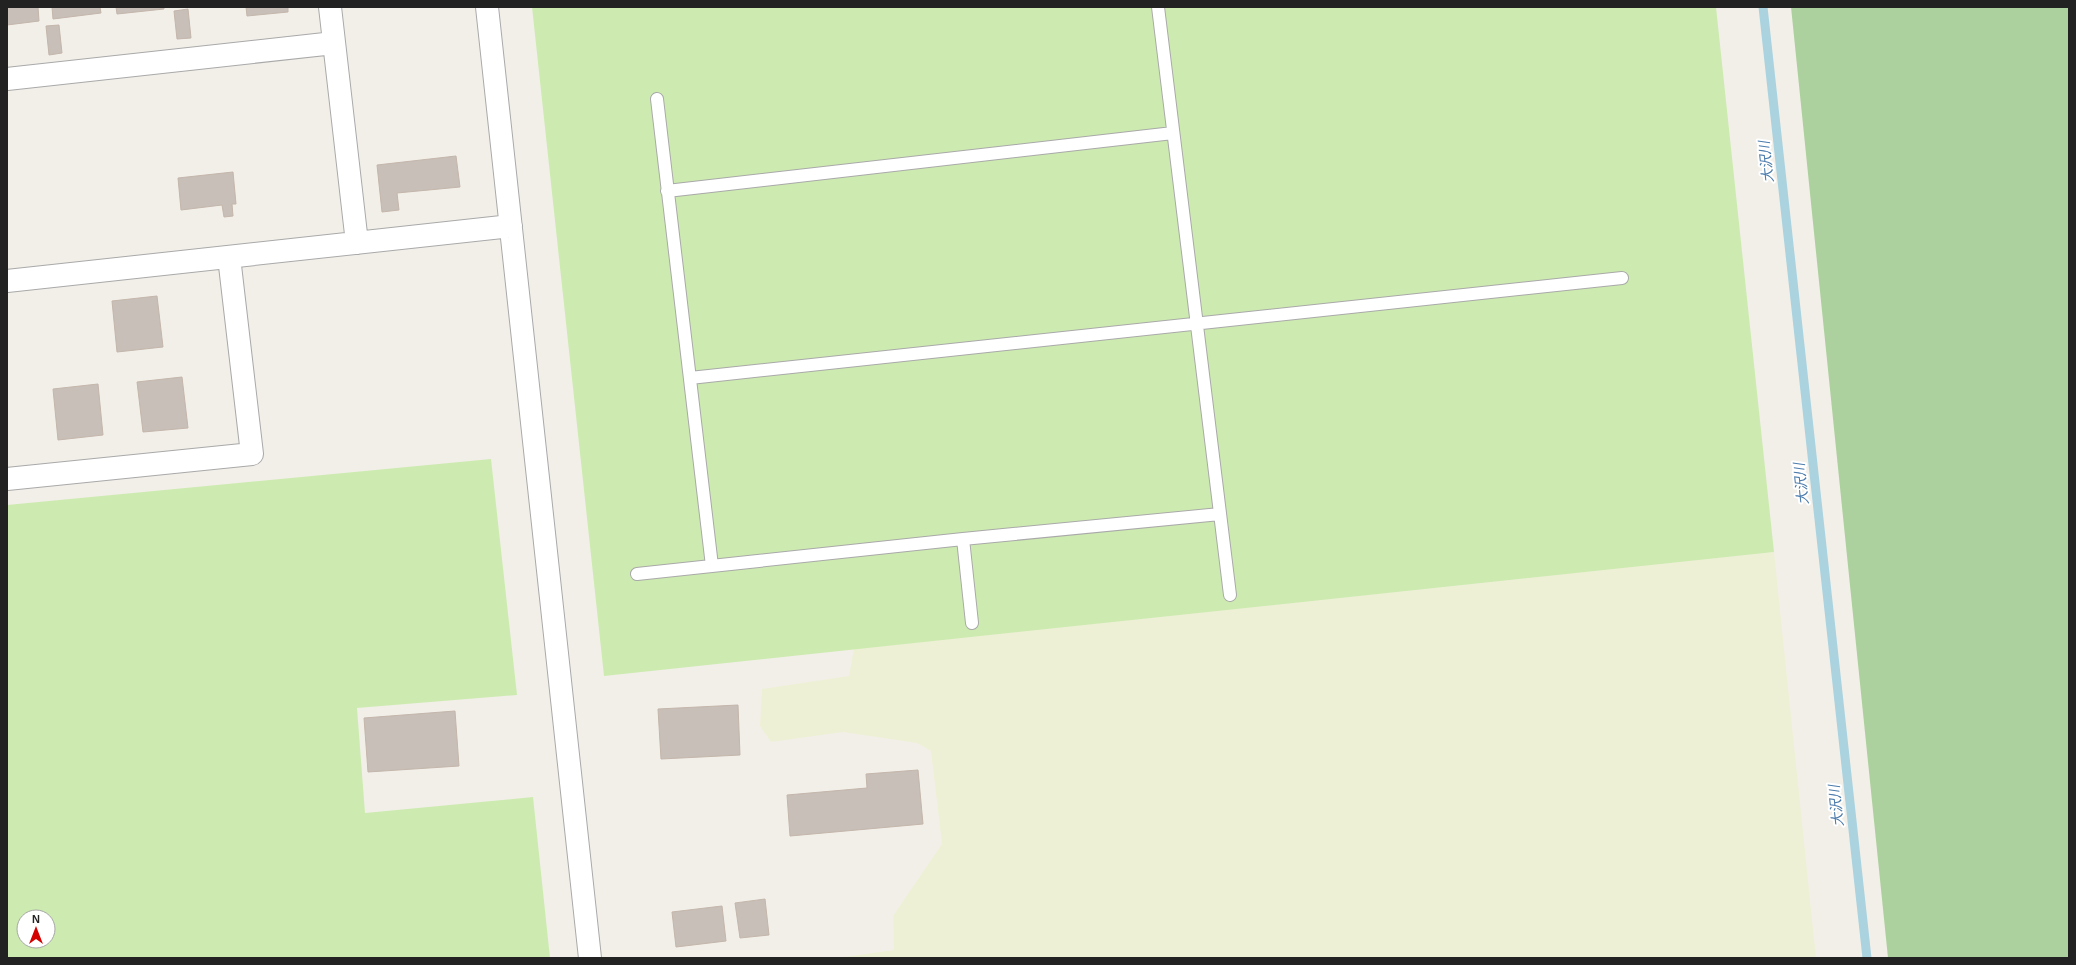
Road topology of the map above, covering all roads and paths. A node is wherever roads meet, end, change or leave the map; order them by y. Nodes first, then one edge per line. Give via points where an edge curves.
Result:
1 (330, 7) edge
2 (487, 7) edge
3 (1158, 7) edge
4 (334, 44) junction
5 (7, 79) edge
6 (657, 99) dead end
7 (1173, 133) junction
8 (667, 191) junction
9 (511, 226) junction
10 (357, 243) junction
11 (229, 257) junction
12 (1622, 278) dead end
13 (7, 281) edge
14 (1196, 322) junction
15 (690, 378) junction
16 (7, 479) edge
17 (1220, 514) junction
18 (963, 539) junction
19 (712, 566) junction
20 (637, 574) dead end
21 (1230, 595) dead end
22 (972, 623) dead end
23 (590, 958) edge

1 - 4 street
2 - 9 street
3 - 7 lane
4 - 5 street
4 - 10 street
6 - 8 lane
7 - 8 lane
7 - 14 lane
8 - 15 lane
9 - 10 street
9 - 23 street
10 - 11 street
11 - 13 street
11 - 16 street via 252,454
12 - 14 lane
14 - 15 lane
14 - 17 lane
15 - 19 lane
17 - 18 lane
17 - 21 lane
18 - 19 lane
18 - 22 lane
19 - 20 lane

